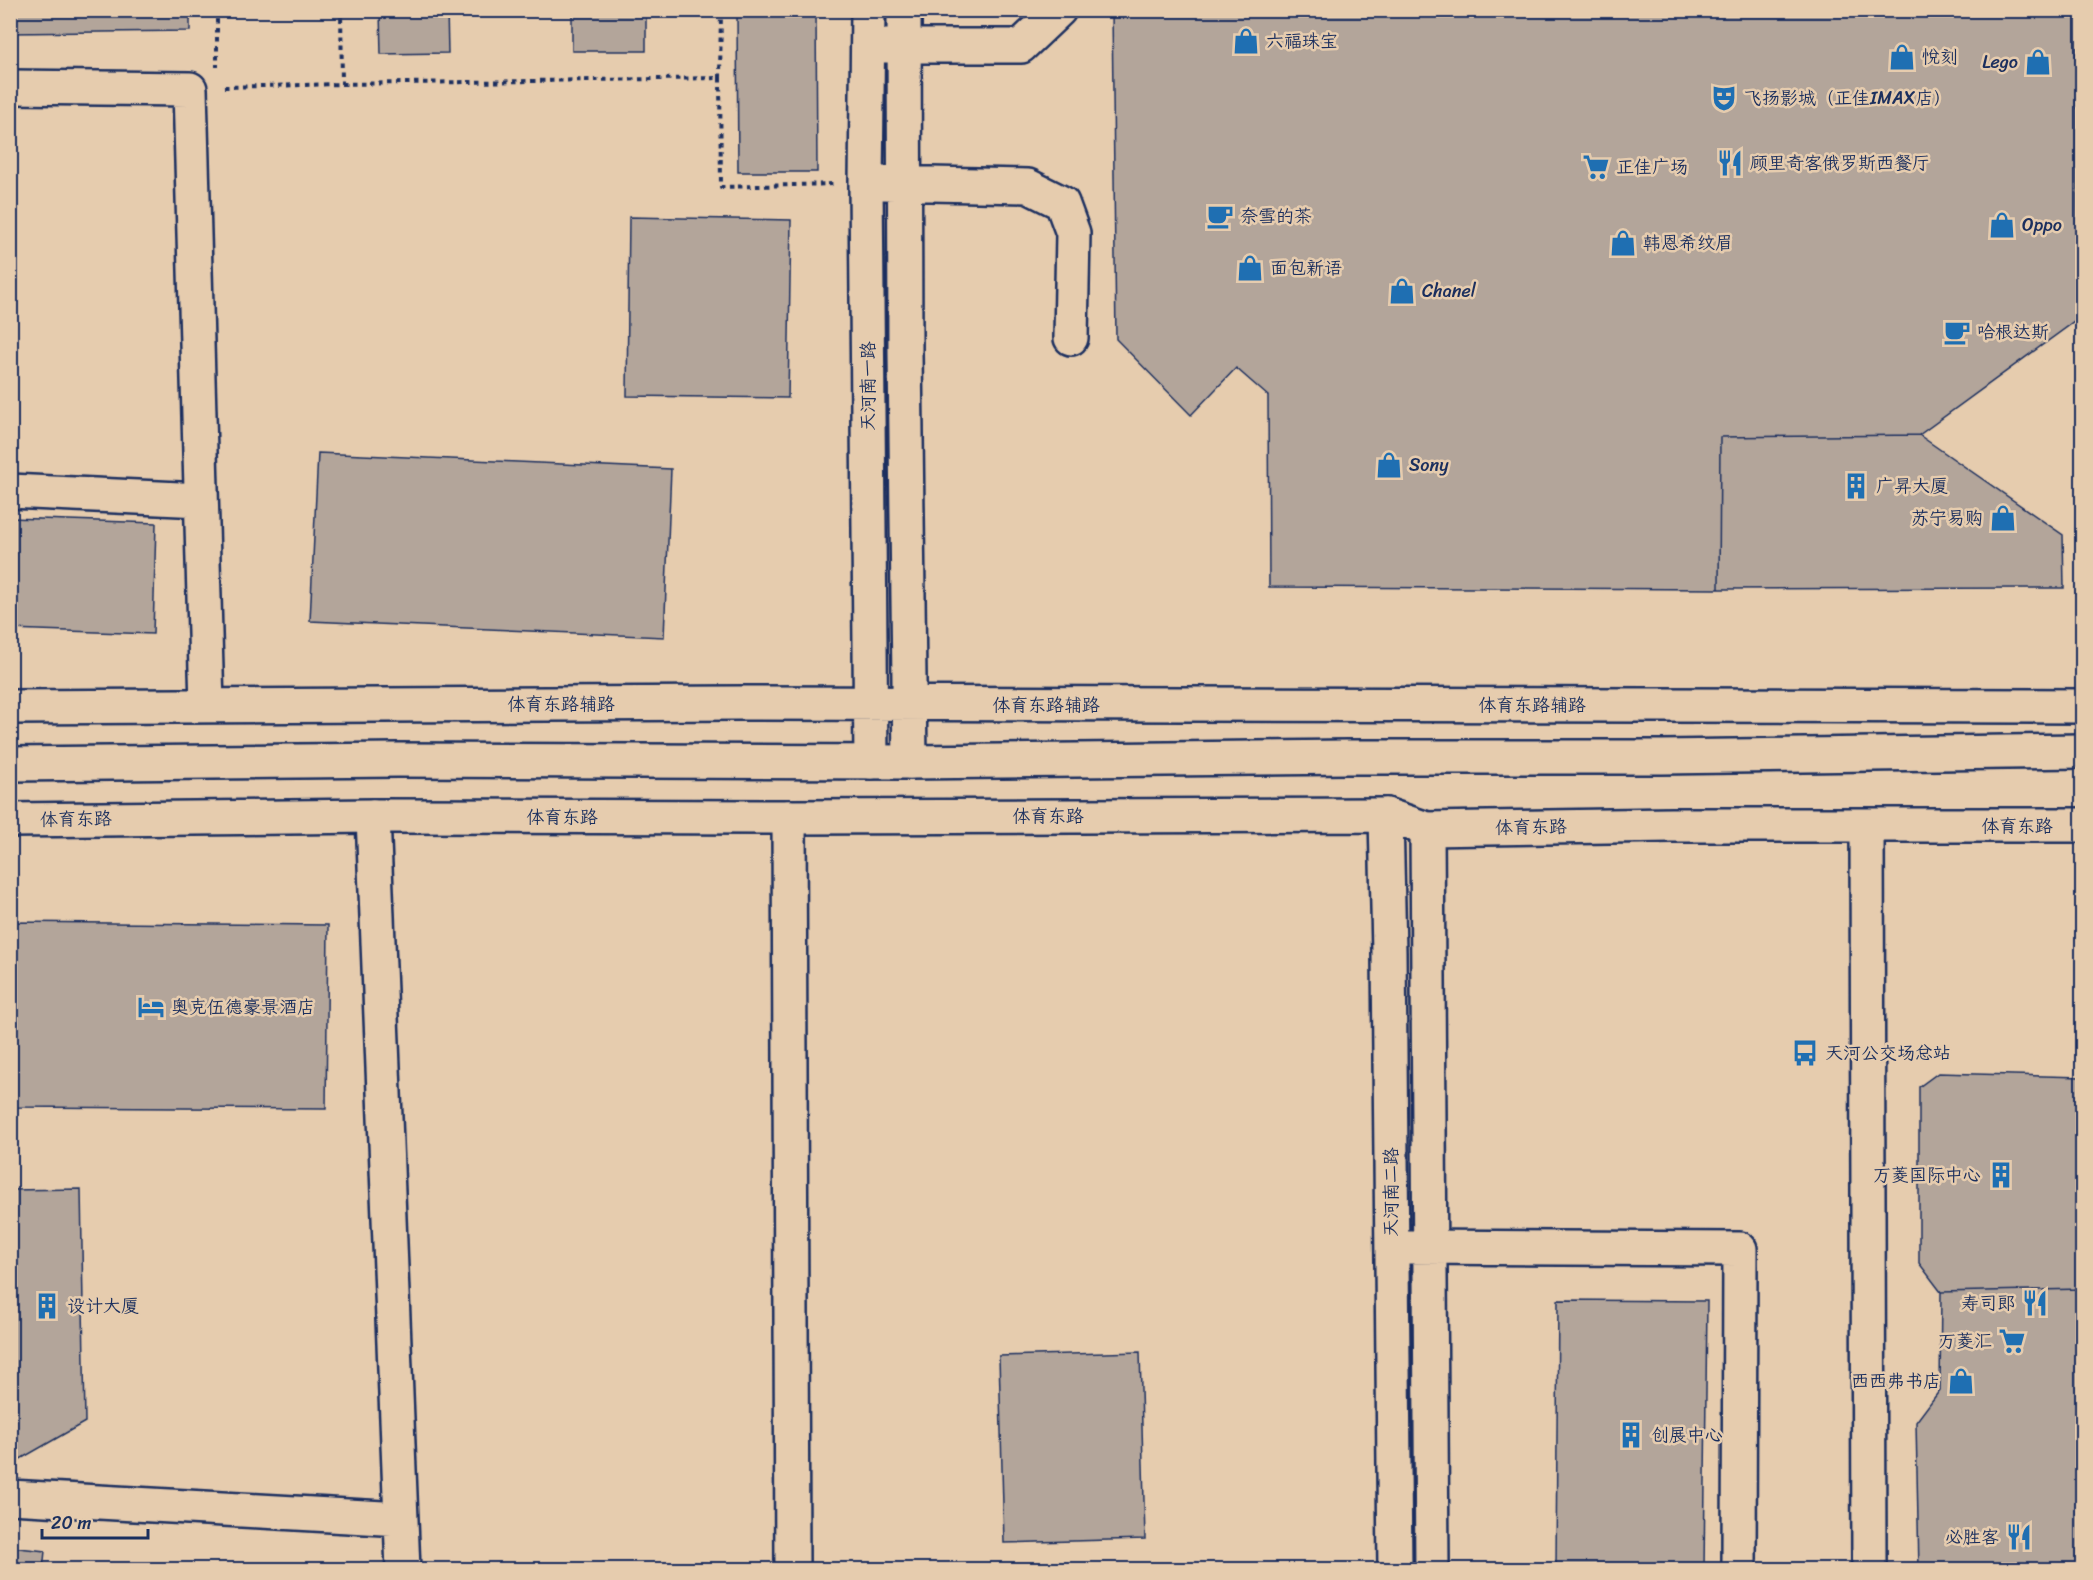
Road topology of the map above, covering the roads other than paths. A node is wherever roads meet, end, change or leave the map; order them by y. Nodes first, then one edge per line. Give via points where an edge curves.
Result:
1 (868, 10) edge
2 (904, 10) edge
3 (1059, 10) edge
4 (868, 46) junction
5 (904, 46) junction
6 (10, 87) edge
7 (852, 183) junction
8 (905, 183) junction
9 (1071, 338) dead end
10 (10, 491) edge
11 (201, 500) junction
12 (870, 704) junction
13 (909, 704) junction
14 (207, 706) junction
15 (2082, 706) edge
16 (10, 707) edge
17 (2082, 751) edge
18 (871, 762) junction
19 (910, 762) junction
20 (10, 764) edge
21 (1386, 815) junction
22 (373, 816) junction
23 (789, 817) junction
24 (10, 820) edge
25 (2082, 825) edge
26 (1867, 826) junction
27 (1427, 829) junction
28 (1392, 1246) junction
29 (1430, 1247) junction
30 (10, 1497) edge
31 (401, 1519) junction
32 (403, 1569) edge
33 (792, 1569) edge
34 (1395, 1569) edge
35 (1432, 1569) edge
36 (1739, 1569) edge
37 (1869, 1569) edge

1 - 4 street, 天河南一路
2 - 5 street
3 - 5 street via 1021,46
4 - 5 street
4 - 7 street, 天河南一路
5 - 8 street
6 - 11 street via 204,88
7 - 8 street
7 - 12 street, 天河南一路
8 - 9 street via 1028,186 1062,203 1073,233
8 - 13 street
10 - 11 street
11 - 14 street
12 - 13 street, 体育东路辅路
12 - 14 street, 体育东路辅路
12 - 18 street, 天河南一路
13 - 15 street, 体育东路辅路
13 - 19 street
14 - 16 street, 体育东路辅路
17 - 19 street
18 - 19 street
18 - 20 street via 387,760
21 - 23 street, 体育东路
21 - 27 street, 体育东路
21 - 28 street, 天河南二路
22 - 23 street, 体育东路
22 - 24 street, 体育东路
22 - 31 street
23 - 33 street
25 - 26 street, 体育东路
26 - 27 street, 体育东路
26 - 37 street
27 - 29 street
28 - 29 street
28 - 34 street, 天河南二路
29 - 35 street
29 - 36 street via 1740,1249
30 - 31 street
31 - 32 street

